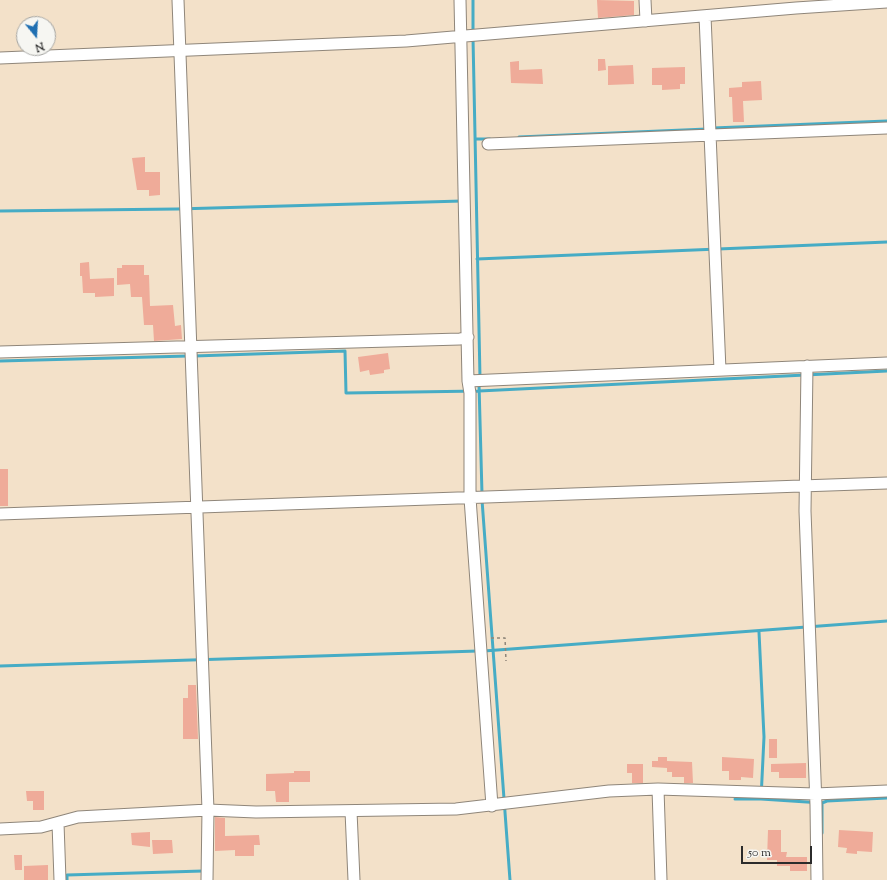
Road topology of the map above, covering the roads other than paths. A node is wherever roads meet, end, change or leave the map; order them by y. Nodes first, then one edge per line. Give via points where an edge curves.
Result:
1 (178, 0) edge
2 (460, 0) edge
3 (645, 0) edge
4 (887, 2) edge
5 (705, 16) junction
6 (646, 21) junction
7 (468, 37) junction
8 (180, 51) junction
9 (0, 58) edge
10 (887, 128) edge
11 (710, 130) junction
12 (488, 144) dead end
13 (468, 337) junction
14 (0, 352) edge
15 (191, 352) junction
16 (887, 363) edge
17 (720, 370) junction
18 (807, 372) junction
19 (473, 384) junction
20 (887, 483) edge
21 (806, 486) junction
22 (478, 498) junction
23 (196, 507) junction
24 (0, 514) edge
25 (658, 789) junction
26 (887, 791) edge
27 (816, 800) junction
28 (500, 805) junction
29 (208, 810) junction
30 (351, 811) junction
31 (58, 823) junction
32 (0, 829) edge
33 (60, 880) edge
34 (208, 880) edge
35 (354, 880) edge
36 (661, 880) edge
37 (817, 880) edge

1 - 8 street
2 - 7 street
3 - 6 street
4 - 5 street
5 - 6 street
5 - 11 street
6 - 7 street
7 - 8 street
7 - 13 street via 464,201
8 - 9 street
8 - 15 street
10 - 11 street
11 - 12 street
11 - 17 street
13 - 15 street
13 - 19 street
14 - 15 street
15 - 23 street
16 - 18 street
17 - 18 street
17 - 19 street
18 - 21 street
19 - 22 street
20 - 21 street
21 - 22 street
21 - 27 street
22 - 23 street
22 - 28 street via 482,652
23 - 24 street
23 - 29 street
25 - 27 street via 761,792
25 - 28 street via 609,791
25 - 36 street
26 - 27 street
27 - 37 street
28 - 30 street via 456,809
29 - 30 street
29 - 31 street via 78,817
29 - 34 street
30 - 35 street
31 - 32 street
31 - 33 street

